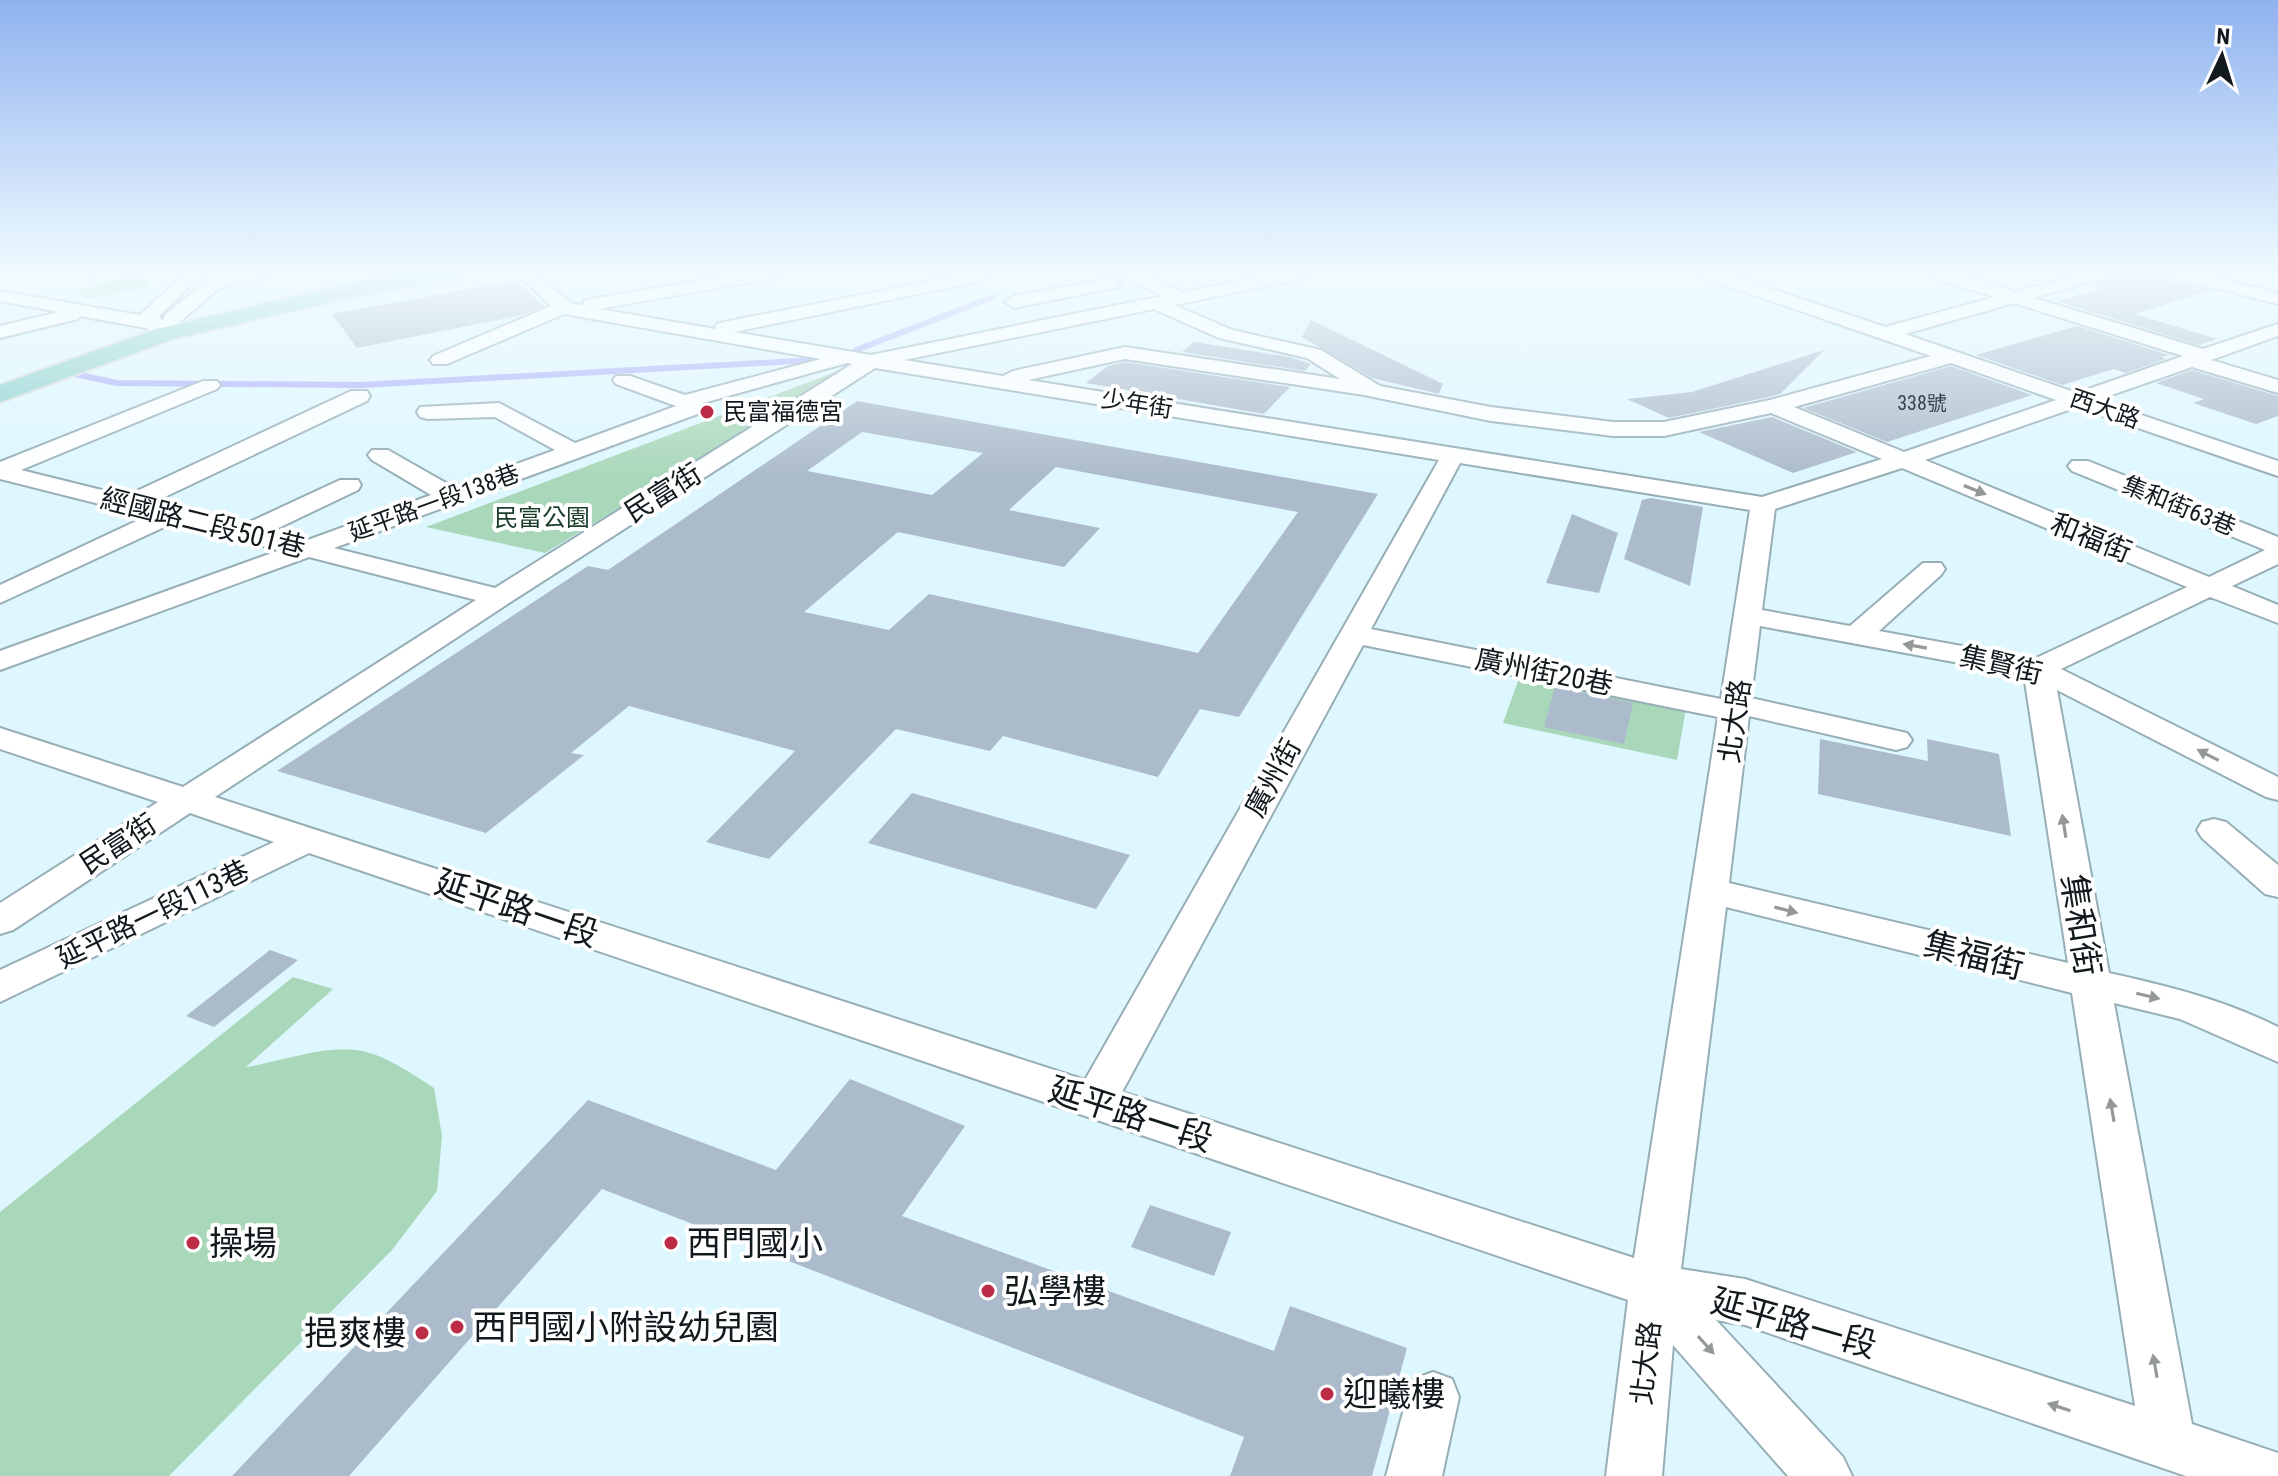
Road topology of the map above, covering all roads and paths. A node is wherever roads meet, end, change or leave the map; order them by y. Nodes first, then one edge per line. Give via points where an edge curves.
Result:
1 (116, 341) edge
2 (125, 341) edge
3 (487, 341) edge
4 (756, 341) edge
5 (961, 341) edge
6 (1228, 341) edge
7 (1256, 341) edge
8 (1910, 341) edge
9 (2146, 341) edge
10 (2255, 341) edge
11 (1955, 356) junction
12 (2197, 358) junction
13 (860, 359) junction
14 (440, 360) dead end
15 (1236, 363) junction
16 (0, 380) edge
17 (623, 380) dead end
18 (996, 381) junction
19 (210, 385) dead end
20 (2278, 387) edge
21 (1373, 391) junction
22 (0, 394) edge
23 (359, 396) dead end
24 (2075, 399) junction
25 (684, 402) junction
26 (1773, 406) junction
27 (428, 412) dead end
28 (1475, 440) junction
29 (575, 452) junction
30 (380, 455) dead end
31 (1903, 460) junction
32 (2080, 466) dead end
33 (2278, 469) edge
34 (0, 471) edge
35 (34, 481) junction
36 (349, 485) dead end
37 (0, 496) edge
38 (452, 497) junction
39 (129, 504) junction
40 (1763, 505) junction
41 (168, 516) junction
42 (245, 534) junction
43 (2278, 546) edge
44 (310, 549) junction
45 (2278, 554) edge
46 (1932, 569) dead end
47 (2208, 586) junction
48 (5, 590) edge
49 (499, 597) junction
50 (2278, 615) edge
51 (1750, 616) junction
52 (1352, 634) junction
53 (1857, 635) junction
54 (0, 661) edge
55 (2038, 669) junction
56 (1736, 708) junction
57 (0, 738) edge
58 (1896, 740) dead end
59 (2278, 790) edge
60 (186, 799) junction
61 (2214, 830) dead end
62 (307, 840) junction
63 (2278, 885) edge
64 (1710, 891) junction
65 (0, 921) edge
66 (2090, 983) junction
67 (0, 987) edge
68 (2278, 1046) edge
69 (1095, 1102) junction
70 (1654, 1287) junction
71 (1433, 1397) dead end
72 (2168, 1443) junction
73 (1414, 1476) edge
74 (1634, 1476) edge
75 (1824, 1476) edge
76 (2266, 1476) edge

1 - 16 main road
2 - 22 main road
3 - 14 street
4 - 13 street, 少年街
5 - 13 street, 民富街
6 - 15 street
7 - 21 street via 1314,354
8 - 11 street, 西大路
9 - 12 street
10 - 12 street
11 - 24 street, 西大路
11 - 26 street
12 - 20 street
12 - 24 street
13 - 18 street, 少年街
13 - 25 street, 延平路一段138巷
13 - 49 street, 民富街
15 - 18 street via 1125,353
15 - 21 street
17 - 25 street
18 - 28 street, 少年街
19 - 34 street
21 - 28 street
23 - 39 street
24 - 31 street
24 - 33 street, 西大路
25 - 29 street, 延平路一段138巷 via 695,407
26 - 28 street via 1664,429
26 - 31 street, 和福街
27 - 29 street via 499,410
28 - 40 street, 少年街
28 - 52 street, 廣州街
29 - 38 street, 延平路一段138巷
30 - 38 street
31 - 40 street
31 -> 47 street, 和福街
32 - 43 street, 集和街63巷
34 - 35 street, 經國路二段501巷
35 - 37 street
35 - 39 street, 經國路二段501巷
36 - 42 street
38 - 44 street, 延平路一段138巷
39 - 41 street, 經國路二段501巷
40 - 51 street, 北大路
41 - 42 street, 經國路二段501巷
41 - 48 street
42 - 44 street, 經國路二段501巷
44 - 49 street, 經國路二段501巷
44 - 54 street, 延平路一段138巷
45 - 47 street
46 - 53 street
47 - 50 street, 和福街
47 - 55 street
49 - 60 street, 民富街
51 - 53 street, 集賢街
51 - 56 street, 北大路
52 - 56 street, 廣州街20巷
52 - 69 street, 廣州街
55 -> 53 street, 集賢街
59 -> 55 street, 集賢街
66 -> 55 street, 集和街
56 - 58 street, 廣州街20巷
56 - 64 street, 北大路
57 - 60 street, 延平路一段
60 - 62 street, 延平路一段
60 - 65 street, 民富街
61 - 63 street
62 - 67 street, 延平路一段113巷
62 - 69 street, 延平路一段
64 -> 66 street, 集福街
64 - 70 street, 北大路
66 -> 68 street, 集福街 via 2187,1006
72 -> 66 street, 集和街
69 - 70 street, 延平路一段
72 -> 70 street, 延平路一段 via 1745,1302
70 - 74 street, 北大路
70 -> 75 street
71 - 73 street
72 - 76 street, 延平路一段

